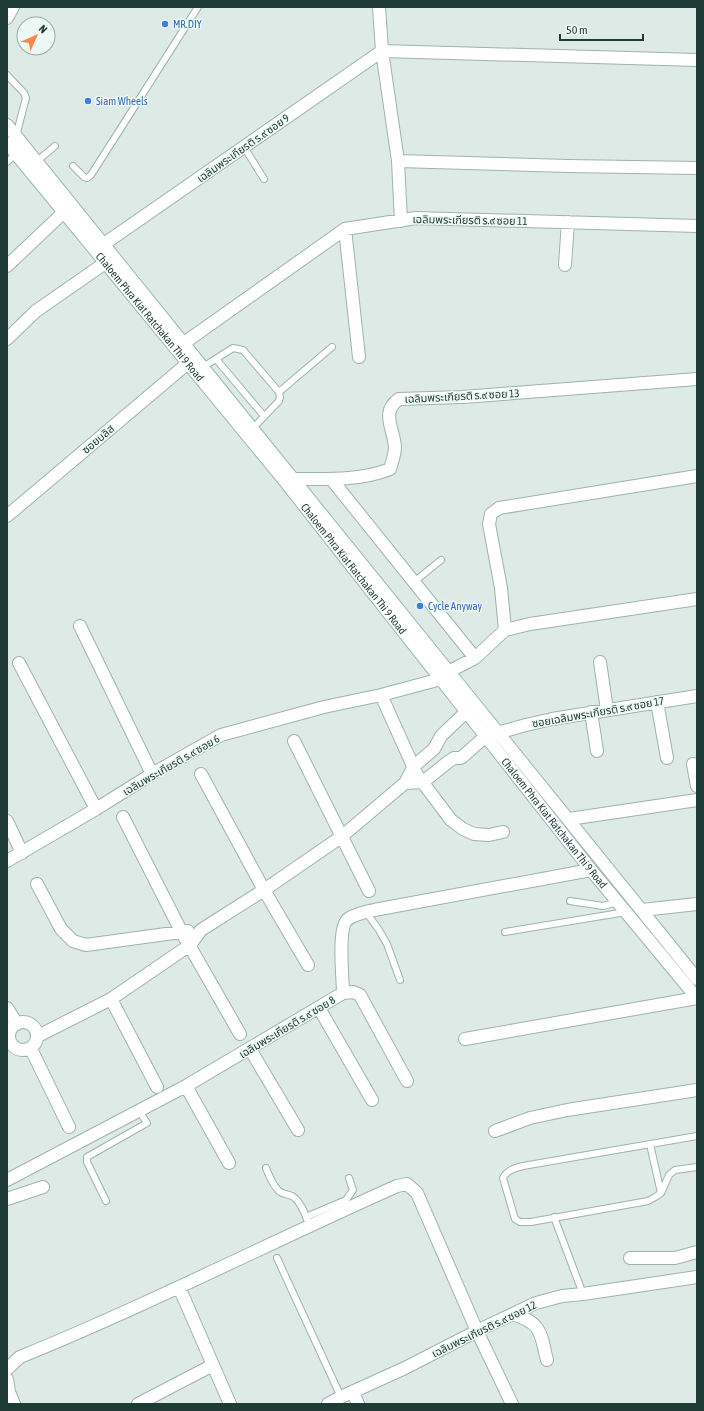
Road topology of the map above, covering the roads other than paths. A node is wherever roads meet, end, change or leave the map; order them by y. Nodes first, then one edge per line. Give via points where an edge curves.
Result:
1 (13, 7) edge
2 (198, 7) edge
3 (379, 7) edge
4 (7, 18) edge
5 (382, 51) junction
6 (697, 60) edge
7 (7, 75) edge
8 (7, 125) edge
9 (11, 139) edge
10 (55, 146) dead end
11 (244, 147) junction
12 (16, 154) edge
13 (398, 161) junction
14 (32, 165) junction
15 (73, 166) dead end
16 (697, 168) edge
17 (264, 179) dead end
18 (64, 212) junction
19 (401, 221) junction
20 (568, 222) junction
21 (697, 226) edge
22 (345, 229) junction
23 (100, 247) junction
24 (105, 262) junction
25 (565, 265) dead end
26 (7, 266) edge
27 (7, 339) edge
28 (184, 343) junction
29 (332, 347) dead end
30 (359, 357) dead end
31 (216, 359) junction
32 (196, 367) junction
33 (697, 379) edge
34 (279, 392) junction
35 (264, 416) junction
36 (249, 431) junction
37 (697, 476) edge
38 (294, 478) junction
39 (332, 480) junction
40 (7, 516) edge
41 (441, 560) dead end
42 (414, 582) junction
43 (697, 599) edge
44 (80, 626) dead end
45 (505, 630) junction
46 (475, 658) junction
47 (600, 662) dead end
48 (19, 663) dead end
49 (445, 675) junction
50 (381, 694) junction
51 (697, 696) edge
52 (657, 702) junction
53 (607, 710) junction
54 (466, 712) junction
55 (591, 712) junction
56 (500, 733) junction
57 (486, 736) junction
58 (294, 742) dead end
59 (597, 751) dead end
60 (667, 758) dead end
61 (693, 764) dead end
62 (414, 766) junction
63 (152, 774) junction
64 (201, 774) dead end
65 (423, 782) junction
66 (405, 783) junction
67 (697, 786) edge
68 (697, 800) edge
69 (96, 809) junction
70 (123, 817) dead end
71 (569, 819) junction
72 (7, 821) edge
73 (503, 832) dead end
74 (341, 837) junction
75 (22, 853) junction
76 (7, 861) edge
77 (592, 870) junction
78 (37, 884) dead end
79 (264, 890) junction
80 (369, 891) dead end
81 (616, 900) junction
82 (570, 901) dead end
83 (697, 904) edge
84 (642, 910) junction
85 (366, 912) junction
86 (626, 912) junction
87 (201, 930) junction
88 (181, 931) junction
89 (506, 932) dead end
90 (190, 945) junction
91 (308, 966) dead end
92 (697, 979) edge
93 (400, 980) dead end
94 (344, 993) junction
95 (697, 998) edge
96 (111, 999) junction
97 (7, 1008) edge
98 (318, 1008) junction
99 (17, 1024) junction
100 (240, 1034) dead end
101 (38, 1036) junction
102 (8, 1037) edge
103 (465, 1039) dead end
104 (31, 1049) junction
105 (250, 1049) junction
106 (408, 1081) dead end
107 (186, 1086) junction
108 (157, 1087) dead end
109 (697, 1090) edge
110 (372, 1100) dead end
111 (139, 1111) junction
112 (69, 1127) dead end
113 (298, 1130) dead end
114 (495, 1131) dead end
115 (697, 1136) edge
116 (650, 1144) junction
117 (229, 1163) dead end
118 (697, 1167) edge
119 (266, 1168) dead end
120 (350, 1178) dead end
121 (7, 1180) edge
122 (44, 1187) dead end
123 (661, 1193) junction
124 (7, 1199) edge
125 (106, 1201) dead end
126 (554, 1217) junction
127 (308, 1221) junction
128 (697, 1252) edge
129 (277, 1258) dead end
130 (630, 1258) dead end
131 (697, 1277) edge
132 (179, 1288) junction
133 (583, 1294) junction
134 (513, 1314) junction
135 (477, 1331) junction
136 (547, 1360) dead end
137 (213, 1365) junction
138 (7, 1369) edge
139 (7, 1380) edge
140 (353, 1392) junction
141 (341, 1397) junction
142 (14, 1404) edge
143 (138, 1404) edge
144 (230, 1404) edge
145 (328, 1404) edge
146 (358, 1404) edge
147 (512, 1404) edge

1 - 4 street
2 - 15 lane via 91,175 84,177
3 - 5 street
5 - 6 street
5 - 11 street, เฉลิมพระเกียรติ ร.๙ ซอย 9
5 - 13 street
7 - 9 lane via 26,98
8 - 9 street, Chaloem Phra Kiat Ratchakan Thi 9 Road
9 - 12 street, Chaloem Phra Kiat Ratchakan Thi 9 Road
10 - 14 lane
11 - 17 lane
11 - 23 street, เฉลิมพระเกียรติ ร.๙ ซอย 9
12 - 14 street, Chaloem Phra Kiat Ratchakan Thi 9 Road
13 - 16 street
13 - 19 street
14 - 18 street, Chaloem Phra Kiat Ratchakan Thi 9 Road
14 - 23 street, Chaloem Phra Kiat Ratchakan Thi 9 Road
18 - 23 street, Chaloem Phra Kiat Ratchakan Thi 9 Road
18 - 26 street
19 - 20 street, เฉลิมพระเกียรติ ร.๙ ซอย 11 via 416,218
19 - 22 street, เฉลิมพระเกียรติ ร.๙ ซอย 11
20 - 21 street, เฉลิมพระเกียรติ ร.๙ ซอย 11
20 - 25 street
22 - 28 street, เฉลิมพระเกียรติ ร.๙ ซอย 11
22 - 30 street
23 - 24 street, Chaloem Phra Kiat Ratchakan Thi 9 Road
23 - 28 street, Chaloem Phra Kiat Ratchakan Thi 9 Road
24 - 27 street via 36,312
24 - 32 street, Chaloem Phra Kiat Ratchakan Thi 9 Road
28 - 32 street, Chaloem Phra Kiat Ratchakan Thi 9 Road
29 - 34 lane
31 - 32 lane
31 - 34 lane via 233,348 243,350
31 - 35 lane
32 - 36 street, Chaloem Phra Kiat Ratchakan Thi 9 Road
32 - 40 street, ซอยบลิส
33 - 39 street, เฉลิมพระเกียรติ ร.๙ ซอย 13 via 399,400 393,404 389,413 395,445 390,469 376,474
34 - 35 lane via 279,401
35 - 36 lane
36 - 38 street, Chaloem Phra Kiat Ratchakan Thi 9 Road
36 - 49 street, Chaloem Phra Kiat Ratchakan Thi 9 Road
37 - 45 street via 512,505 491,514 489,524 501,588
38 - 39 street, เฉลิมพระเกียรติ ร.๙ ซอย 13
38 - 49 street, Chaloem Phra Kiat Ratchakan Thi 9 Road
39 - 42 street
41 - 42 lane
42 - 46 street
43 - 45 street
44 - 63 street
45 - 46 street, เฉลิมพระเกียรติ ร.๙ ซอย 6
46 - 49 street, เฉลิมพระเกียรติ ร.๙ ซอย 6
47 - 53 street
48 - 69 street
49 - 50 street, เฉลิมพระเกียรติ ร.๙ ซอย 6
49 - 54 street, Chaloem Phra Kiat Ratchakan Thi 9 Road
49 - 56 street, Chaloem Phra Kiat Ratchakan Thi 9 Road
50 - 62 street
50 - 63 street, เฉลิมพระเกียรติ ร.๙ ซอย 6 via 221,735
51 - 52 street, ซอยเฉลิมพระเกียรติ ร.๙ ซอย 17
52 - 53 street, ซอยเฉลิมพระเกียรติ ร.๙ ซอย 17
52 - 60 street
53 - 55 street, ซอยเฉลิมพระเกียรติ ร.๙ ซอย 17
54 - 57 street, Chaloem Phra Kiat Ratchakan Thi 9 Road
54 - 62 street via 441,736 434,749
55 - 56 street, ซอยเฉลิมพระเกียรติ ร.๙ ซอย 17 via 532,723
55 - 59 street
56 - 57 street, ซอยเฉลิมพระเกียรติ ร.๙ ซอย 17
56 - 71 street, Chaloem Phra Kiat Ratchakan Thi 9 Road
57 - 65 street via 461,758 454,758
57 - 77 street, Chaloem Phra Kiat Ratchakan Thi 9 Road
58 - 74 street
61 - 67 street
62 - 65 street
62 - 66 street
63 - 69 street, เฉลิมพระเกียรติ ร.๙ ซอย 6
64 - 79 street
65 - 66 street
65 - 73 street via 451,820 463,829 474,834 489,835
66 - 74 street
68 - 71 street
69 - 75 street, เฉลิมพระเกียรติ ร.๙ ซอย 6
70 - 88 street
71 - 84 street, Chaloem Phra Kiat Ratchakan Thi 9 Road
72 - 75 street
74 - 79 street
74 - 80 street
75 - 76 street, เฉลิมพระเกียรติ ร.๙ ซอย 6
77 - 81 street, Chaloem Phra Kiat Ratchakan Thi 9 Road
77 - 85 street, เฉลิมพระเกียรติ ร.๙ ซอย 8
78 - 88 street via 61,929 73,941 86,946
79 - 87 street
79 - 91 street
81 - 82 lane via 603,906
81 - 86 street, Chaloem Phra Kiat Ratchakan Thi 9 Road
83 - 84 street
84 - 92 street, Chaloem Phra Kiat Ratchakan Thi 9 Road
85 - 93 lane via 387,944
85 - 94 street, เฉลิมพระเกียรติ ร.๙ ซอย 8 via 347,920 342,928
86 - 89 lane
86 - 95 street, Chaloem Phra Kiat Ratchakan Thi 9 Road
87 - 88 street
87 - 90 street
88 - 90 street
90 - 96 street
90 - 100 street
94 - 98 street, เฉลิมพระเกียรติ ร.๙ ซอย 8
94 - 106 street via 353,992 360,995
95 - 103 street
96 - 101 street
96 - 108 street
97 - 99 street
98 - 105 street, เฉลิมพระเกียรติ ร.๙ ซอย 8
98 - 110 street
99 - 101 street via 30,1024
99 - 102 street via 11,1029
101 - 104 street
102 - 104 street via 16,1049
104 - 112 street
105 - 107 street, เฉลิมพระเกียรติ ร.๙ ซอย 8
105 - 113 street
107 - 111 street, เฉลิมพระเกียรติ ร.๙ ซอย 8
107 - 117 street
109 - 114 street via 567,1110 530,1118
111 - 121 street, เฉลิมพระเกียรติ ร.๙ ซอย 8
111 - 125 lane via 146,1123 87,1158 86,1162
115 - 116 lane
116 - 123 lane
116 - 126 lane via 523,1166 505,1173 503,1178 515,1219 520,1222 531,1222
118 - 123 lane via 675,1170 669,1175
119 - 127 lane via 276,1188 297,1200
120 - 127 lane via 353,1190 346,1200
122 - 124 street
123 - 126 lane via 648,1201
126 - 133 lane
127 - 132 street
127 - 135 street via 407,1184 417,1193
128 - 130 street via 676,1258
129 - 141 lane
131 - 133 street, เฉลิมพระเกียรติ ร.๙ ซอย 12
132 - 137 street
132 - 138 street via 20,1357
133 - 134 street, เฉลิมพระเกียรติ ร.๙ ซอย 12 via 536,1303
134 - 135 street, เฉลิมพระเกียรติ ร.๙ ซอย 12
134 - 136 street via 536,1326
135 - 140 street, เฉลิมพระเกียรติ ร.๙ ซอย 12
135 - 147 street
137 - 143 street
137 - 144 street
139 - 142 street
140 - 141 street, เฉลิมพระเกียรติ ร.๙ ซอย 12
140 - 146 street
141 - 145 street, เฉลิมพระเกียรติ ร.๙ ซอย 12

